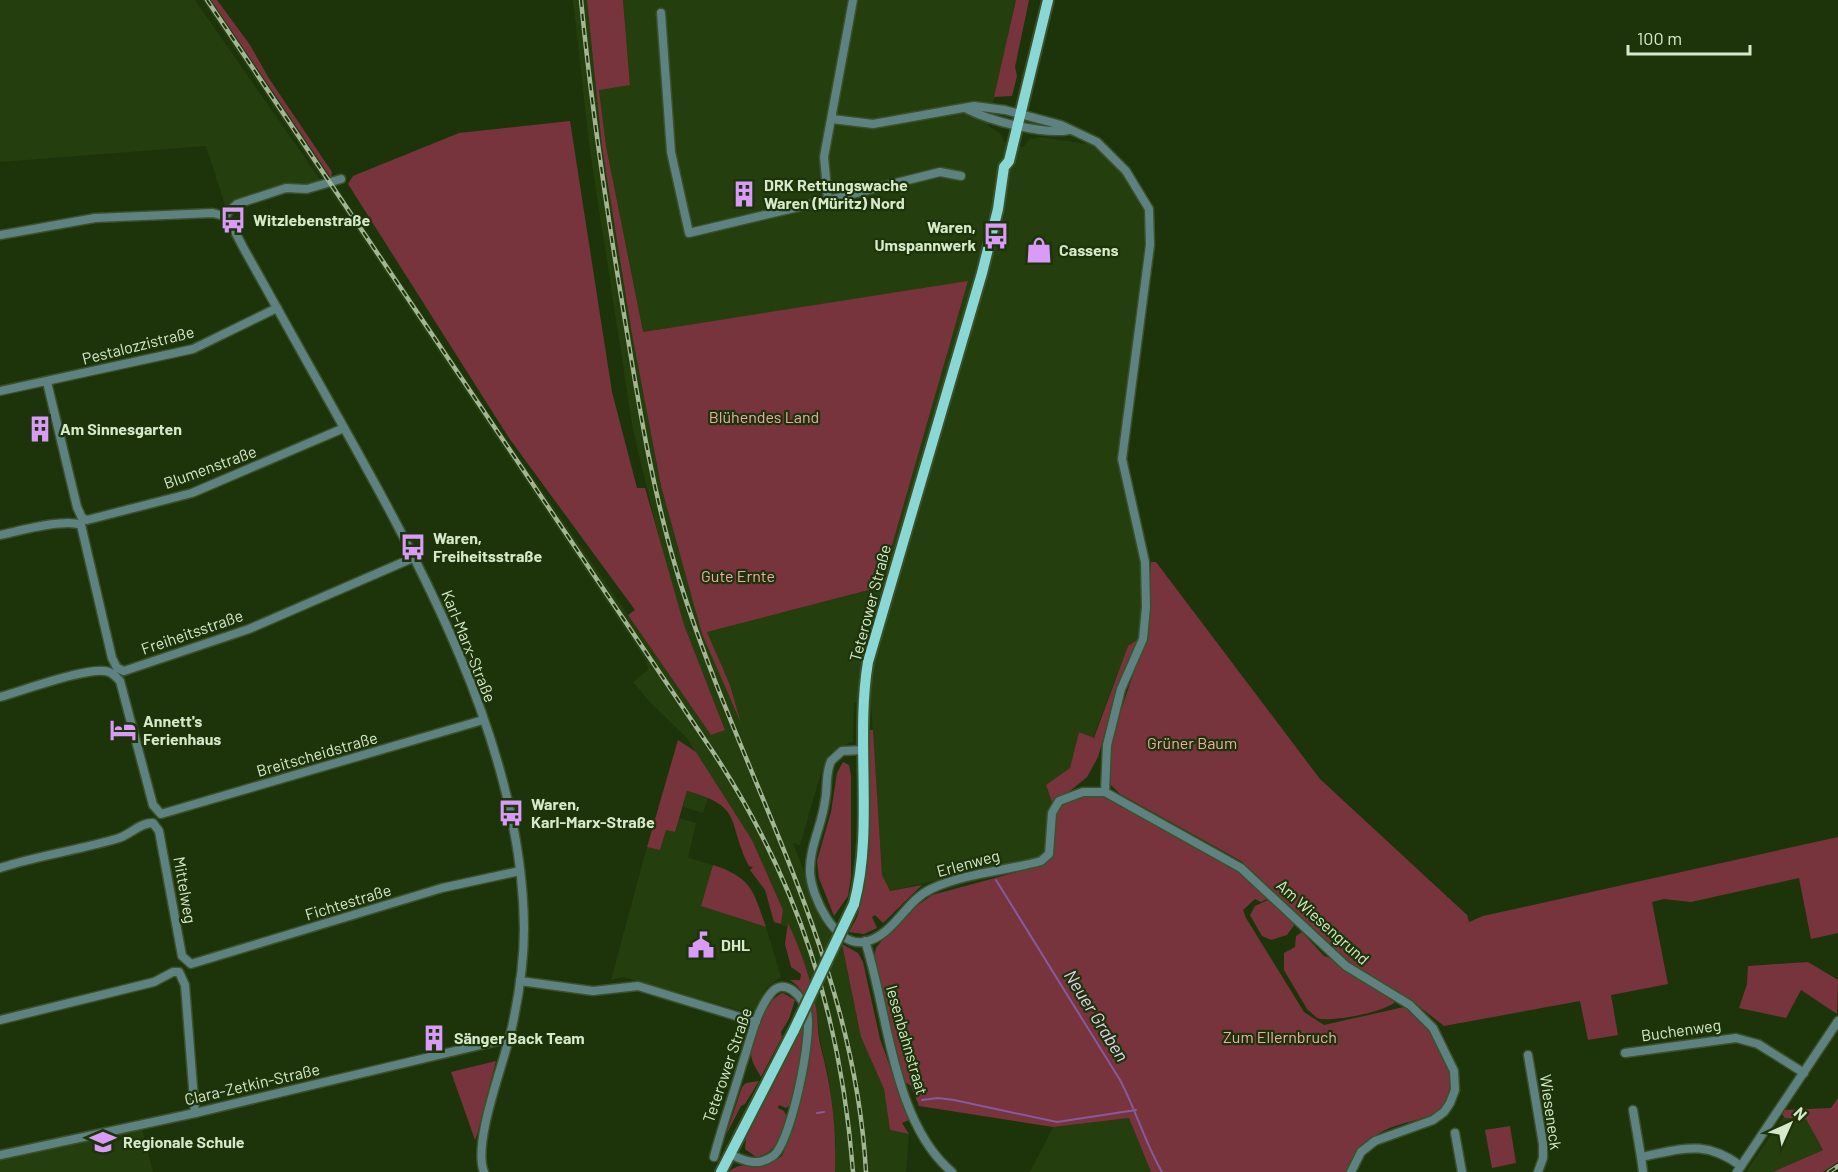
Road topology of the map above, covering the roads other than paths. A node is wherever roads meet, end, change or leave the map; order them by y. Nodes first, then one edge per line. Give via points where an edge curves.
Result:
1 (853, 0) edge
2 (1048, 0) edge
3 (661, 13) dead end
4 (967, 109) junction
5 (1021, 112) junction
6 (832, 119) junction
7 (1018, 125) junction
8 (1069, 130) junction
9 (961, 176) dead end
10 (341, 178) dead end
11 (828, 200) junction
12 (222, 215) junction
13 (0, 235) edge
14 (277, 308) junction
15 (47, 382) junction
16 (0, 391) edge
17 (344, 428) junction
18 (81, 521) junction
19 (0, 535) edge
20 (415, 557) junction
21 (0, 697) edge
22 (483, 720) junction
23 (858, 750) junction
24 (1105, 792) junction
25 (0, 867) edge
26 (520, 871) junction
27 (865, 941) junction
28 (186, 962) joint
29 (520, 981) junction
30 (0, 1020) edge
31 (1838, 1021) edge
32 (756, 1022) junction
33 (510, 1038) junction
34 (1625, 1053) dead end
35 (1528, 1055) dead end
36 (1804, 1073) junction
37 (1633, 1110) dead end
38 (195, 1113) junction
39 (1455, 1133) dead end
40 (730, 1154) junction
41 (0, 1155) edge
42 (714, 1157) dead end
43 (1641, 1157) junction
44 (1739, 1169) edge
45 (484, 1172) edge
46 (721, 1172) edge
47 (952, 1172) edge
48 (1351, 1172) edge
49 (1462, 1172) edge
50 (1538, 1172) edge
51 (1643, 1172) edge

1 - 6 street
2 - 5 main road, Teterower Straße
3 - 11 street via 671,152 689,233
4 - 5 street via 986,106
4 - 6 street via 873,123
4 - 7 street
5 - 7 main road, Teterower Straße
5 - 8 street
6 - 11 street via 824,158
7 - 8 street
7 - 23 main road, Teterower Straße via 1004,167 979,283 873,644 865,679
8 - 24 street via 1097,142 1121,166 1148,204 1151,224 1136,364 1122,445 1127,489 1145,562 1146,607 1143,639 1121,689 1107,748
9 - 11 street via 940,172
10 - 12 street via 307,189 286,188 237,204
12 - 13 street via 95,218
12 - 14 street, Karl-Marx-Straße
14 - 15 street, Pestalozzistraße via 193,349
14 - 17 street, Karl-Marx-Straße
15 - 16 street, Pestalozzistraße
15 - 18 street
17 - 18 street, Blumenstraße via 192,493
17 - 20 street, Karl-Marx-Straße
18 - 19 street, Blumenstraße
18 - 20 street, Freiheitsstraße via 112,658 117,669 124,671 249,629
20 - 22 street, Karl-Marx-Straße
21 - 22 street, Breitscheidstraße via 79,674 112,674 120,681 158,814
22 - 26 street, Karl-Marx-Straße via 501,779
23 - 27 street via 838,754 828,766 826,799 810,873 834,929 850,940
23 - 40 main road, Teterower Straße, bridge via 861,862 854,904
24 - 27 street, Erlenweg via 1083,792 1059,801 1052,813 1046,859 929,890 885,932
24 - 48 street, Am Wiesengrund via 1241,868 1346,966 1416,1010 1433,1029 1454,1071 1455,1090 1450,1103 1432,1120 1366,1147
25 - 28 street, Mittelweg via 121,837 146,823 153,824 159,831
26 - 28 street, Fichtestraße via 442,888 268,943 192,964
26 - 29 street, Karl-Marx-Straße via 524,933
27 - 47 street, Iesenbahnstraat via 903,1089 927,1142
29 - 32 street via 593,991 638,986
29 - 33 street, Karl-Marx-Straße
30 - 38 street via 154,982 179,972 184,985
31 - 36 street
32 - 40 street, Teterower Straße via 770,994 777,988 789,988 807,1011 807,1053 777,1153 751,1163
32 - 42 street, Teterower Straße
33 - 38 street, Clara-Zetkin-Straße
33 - 45 street, Karl-Marx-Straße via 480,1151
34 - 36 street, Buchenweg via 1736,1038 1765,1048
35 - 50 street, Wieseneck via 1543,1144
36 - 44 street
37 - 43 street
38 - 41 street, Clara-Zetkin-Straße
39 - 49 street
40 - 46 main road, Teterower Straße
43 - 44 street via 1708,1148
43 - 51 street

